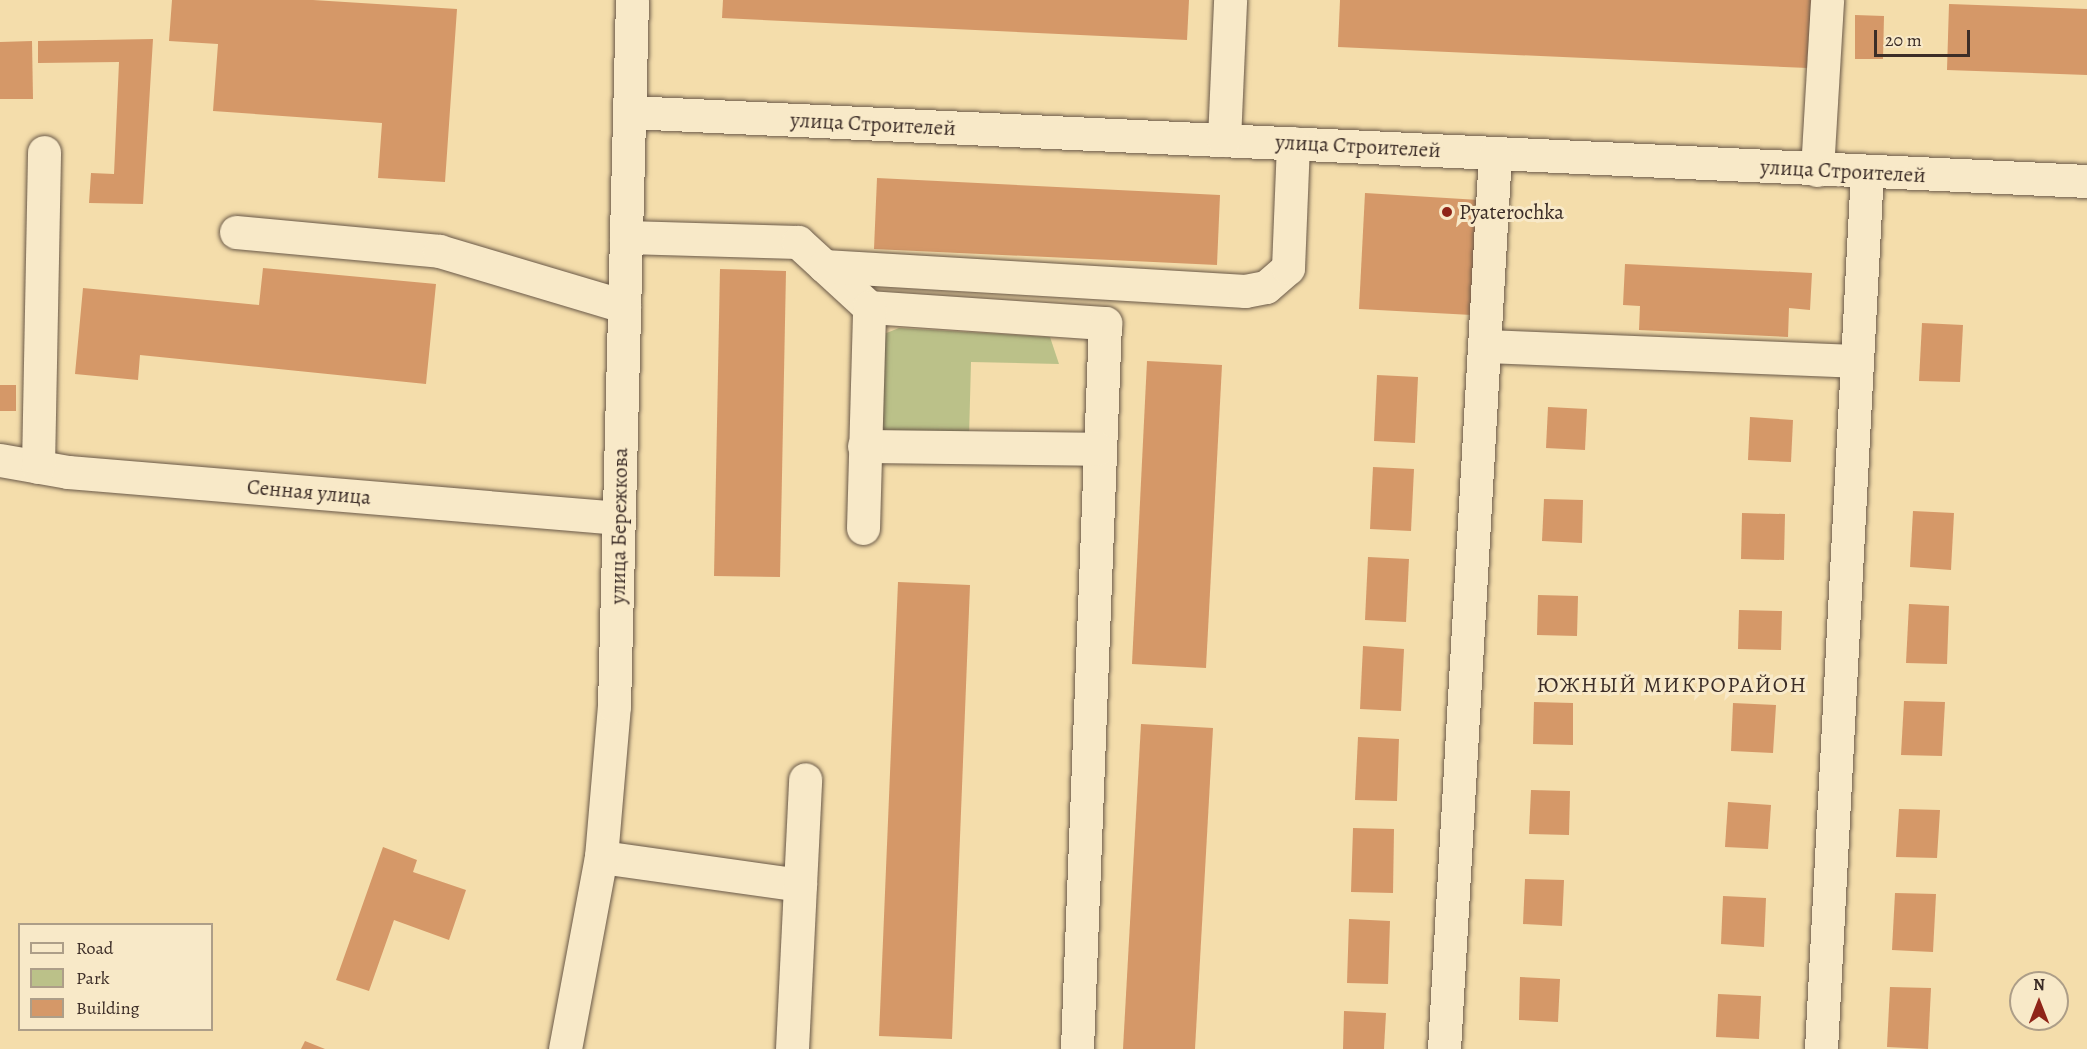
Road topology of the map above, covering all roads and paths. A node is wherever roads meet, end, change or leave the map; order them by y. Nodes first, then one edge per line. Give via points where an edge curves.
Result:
1 (632, 0) edge
2 (1230, 0) edge
3 (1827, 0) edge
4 (629, 112) junction
5 (1224, 140) junction
6 (1293, 143) junction
7 (44, 152) dead end
8 (1495, 153) junction
9 (1817, 170) junction
10 (1867, 172) junction
11 (2087, 181) edge
12 (236, 232) dead end
13 (626, 237) junction
14 (824, 266) junction
15 (1106, 283) junction
16 (624, 306) junction
17 (869, 307) junction
18 (1105, 323) junction
19 (1484, 346) junction
20 (1857, 361) junction
21 (864, 446) junction
22 (1098, 449) junction
23 (0, 460) edge
24 (38, 467) junction
25 (619, 518) junction
26 (863, 528) dead end
27 (805, 779) dead end
28 (601, 857) junction
29 (800, 885) junction
30 (565, 1049) edge
31 (792, 1049) edge
32 (1077, 1049) edge
33 (1444, 1049) edge
34 (1821, 1049) edge

1 - 4 street, улица Бережкова
2 - 5 street
3 - 9 street
4 - 5 street, улица Строителей
4 - 13 street, улица Бережкова
5 - 6 street, улица Строителей
6 - 8 street, улица Строителей
6 - 15 street via 1288,268 1266,286 1245,291
7 - 24 street
8 - 9 street, улица Строителей
8 - 19 street
9 - 10 street, улица Строителей
10 - 11 street, улица Строителей
10 - 20 street
12 - 16 street via 439,251
13 - 14 street via 798,242
13 - 16 street, улица Бережкова
14 - 15 street
14 - 17 street
15 - 18 street
16 - 25 street, улица Бережкова
17 - 18 street
17 - 21 street
18 - 22 street
19 - 20 street
19 - 33 street
20 - 34 street
21 - 22 street
21 - 26 street
22 - 32 street
23 - 24 street, Сенная улица
24 - 25 street, Сенная улица
25 - 28 street, улица Бережкова via 614,706
27 - 29 street
28 - 29 street
28 - 30 street, улица Бережкова
29 - 31 street

